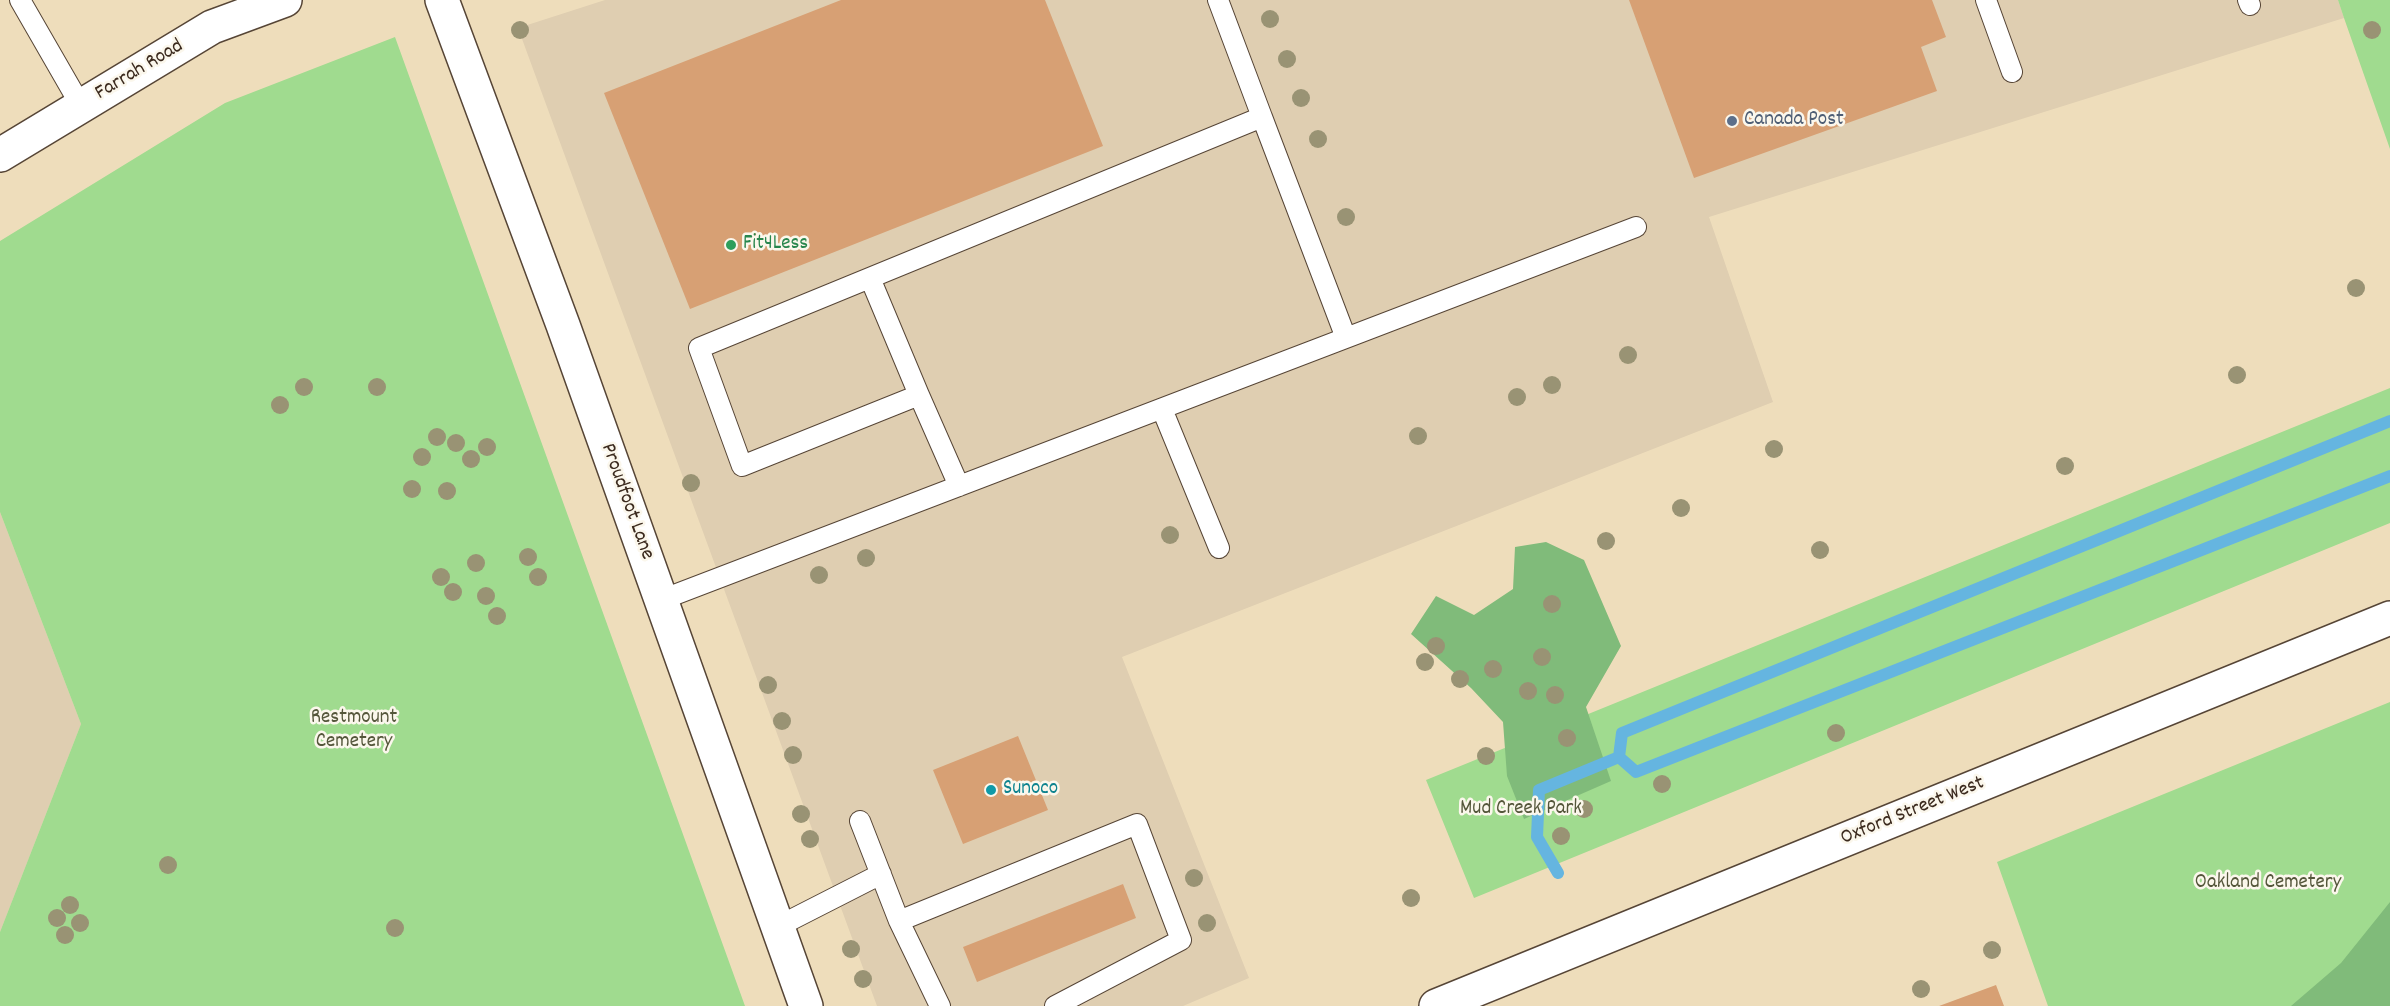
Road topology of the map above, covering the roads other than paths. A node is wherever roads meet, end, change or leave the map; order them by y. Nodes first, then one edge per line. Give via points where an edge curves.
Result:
1 (20, 0) edge
2 (285, 0) edge
3 (442, 0) edge
4 (1218, 0) edge
5 (1986, 0) edge
6 (2012, 72) dead end
7 (81, 106) junction
8 (1262, 117) junction
9 (0, 155) edge
10 (1636, 227) dead end
11 (870, 278) junction
12 (1346, 338) junction
13 (919, 395) junction
14 (1162, 409) junction
15 (959, 486) junction
16 (1218, 548) dead end
17 (661, 600) junction
18 (2390, 618) edge
19 (860, 820) dead end
20 (881, 874) junction
21 (899, 921) junction
22 (779, 926) junction
23 (806, 1006) edge
24 (940, 1006) edge
25 (1057, 1006) edge
26 (1436, 1006) edge

1 - 7 lane
2 - 7 street, Farrah Road via 212,27
3 - 17 street, Proudfoot Lane
4 - 8 lane
5 - 6 lane
7 - 9 street, Farrah Road
8 - 11 lane
8 - 12 lane
10 - 12 lane
11 - 13 lane
11 - 13 lane via 699,348 742,466
12 - 14 lane
13 - 15 lane
14 - 15 lane
14 - 16 lane
15 - 17 lane
17 - 22 street, Proudfoot Lane
18 - 26 street, Oxford Street West
19 - 20 lane
20 - 21 lane
20 - 22 lane
21 - 24 lane
21 - 25 lane via 1137,824 1181,940
22 - 23 street, Proudfoot Lane

